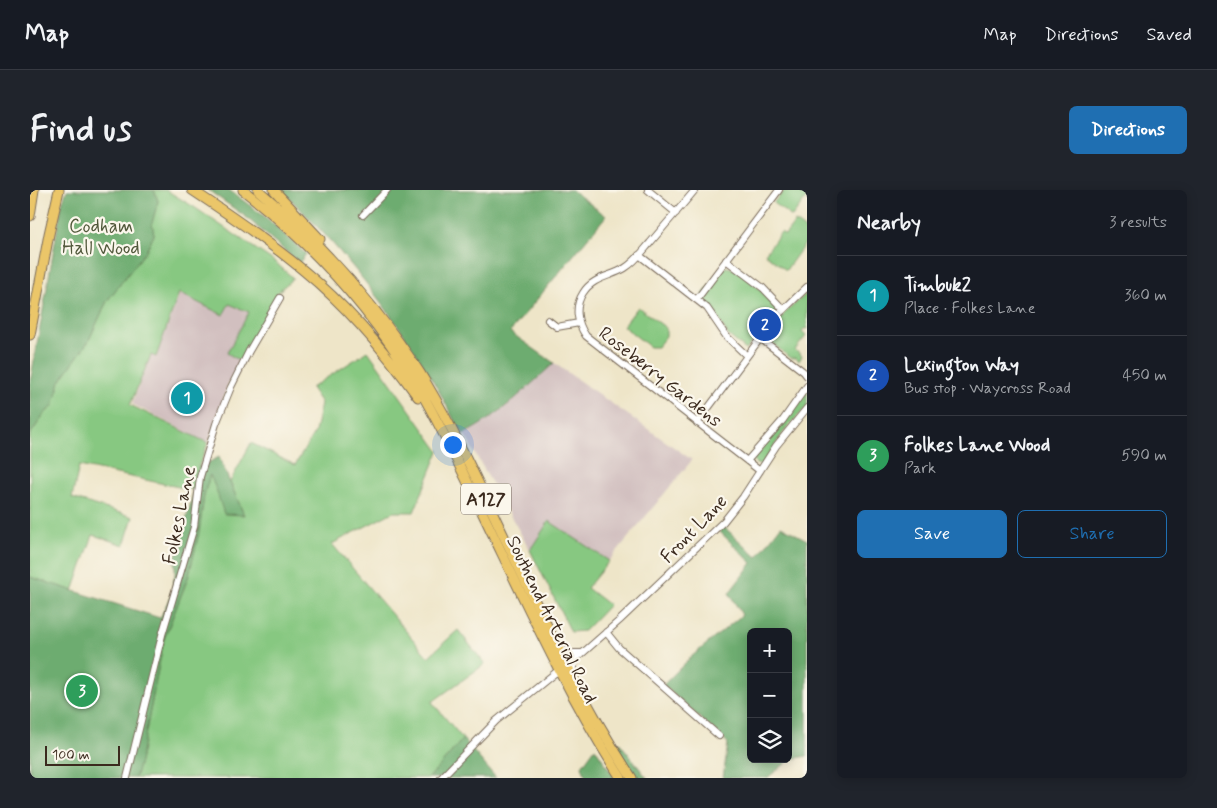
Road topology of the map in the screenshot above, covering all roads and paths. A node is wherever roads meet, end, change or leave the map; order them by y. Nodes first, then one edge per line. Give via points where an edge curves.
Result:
1 (34, 190) edge
2 (59, 190) edge
3 (192, 190) edge
4 (243, 190) edge
5 (258, 190) edge
6 (274, 190) edge
7 (387, 190) edge
8 (648, 190) edge
9 (695, 190) edge
10 (779, 190) edge
11 (676, 213) junction
12 (363, 215) dead end
13 (30, 216) edge
14 (639, 255) junction
15 (726, 260) junction
16 (807, 286) edge
17 (280, 298) dead end
18 (697, 299) junction
19 (784, 309) junction
20 (548, 320) dead end
21 (579, 323) junction
22 (30, 335) edge
23 (760, 338) junction
24 (747, 356) junction
25 (421, 374) junction
26 (807, 376) edge
27 (807, 386) edge
28 (805, 413) edge
29 (697, 423) junction
30 (450, 445) junction
31 (747, 461) junction
32 (760, 471) junction
33 (606, 632) junction
34 (557, 646) junction
35 (583, 652) junction
36 (559, 672) junction
37 (576, 683) junction
38 (719, 736) dead end
39 (127, 778) edge
40 (441, 778) edge
41 (620, 778) edge
42 (632, 778) edge

1 - 13 highway
2 - 22 highway
3 - 30 highway via 304,271 344,308 396,367
4 - 30 highway, Southend Arterial Road / A127 via 306,245 356,300 413,379
5 - 25 highway, Southend Arterial Road / A127 via 347,276
6 - 25 highway via 367,291
7 - 12 street
8 - 11 street
9 - 11 street, Roseberry Gardens
10 - 15 street
11 - 14 street, Roseberry Gardens
14 - 18 street
14 - 21 street, Roseberry Gardens via 626,268 596,280 586,289 578,305
15 - 18 street
15 - 19 street
16 - 19 street
17 - 39 street, Folkes Lane via 237,374 216,424 200,477 194,527 162,635
18 - 24 street via 713,314 731,342
19 - 23 street
20 - 21 street via 557,327
21 - 29 street, Roseberry Gardens via 586,336
23 - 24 street
23 - 26 street
24 - 29 street
25 - 34 highway, Southend Arterial Road / A127 via 458,441
27 - 31 street
28 - 32 street, Front Lane via 776,446
29 - 31 street, Roseberry Gardens
30 - 36 highway, Southend Arterial Road / A127
31 - 32 street, Roseberry Gardens
32 - 33 street, Front Lane via 724,522
33 - 35 street, Front Lane
33 - 38 street via 619,648
34 - 35 street via 569,653
34 - 37 highway, Southend Arterial Road / A127
35 - 37 street, Front Lane via 573,667
36 - 40 street via 496,721
36 - 41 highway, Southend Arterial Road / A127
37 - 42 highway, Southend Arterial Road / A127

